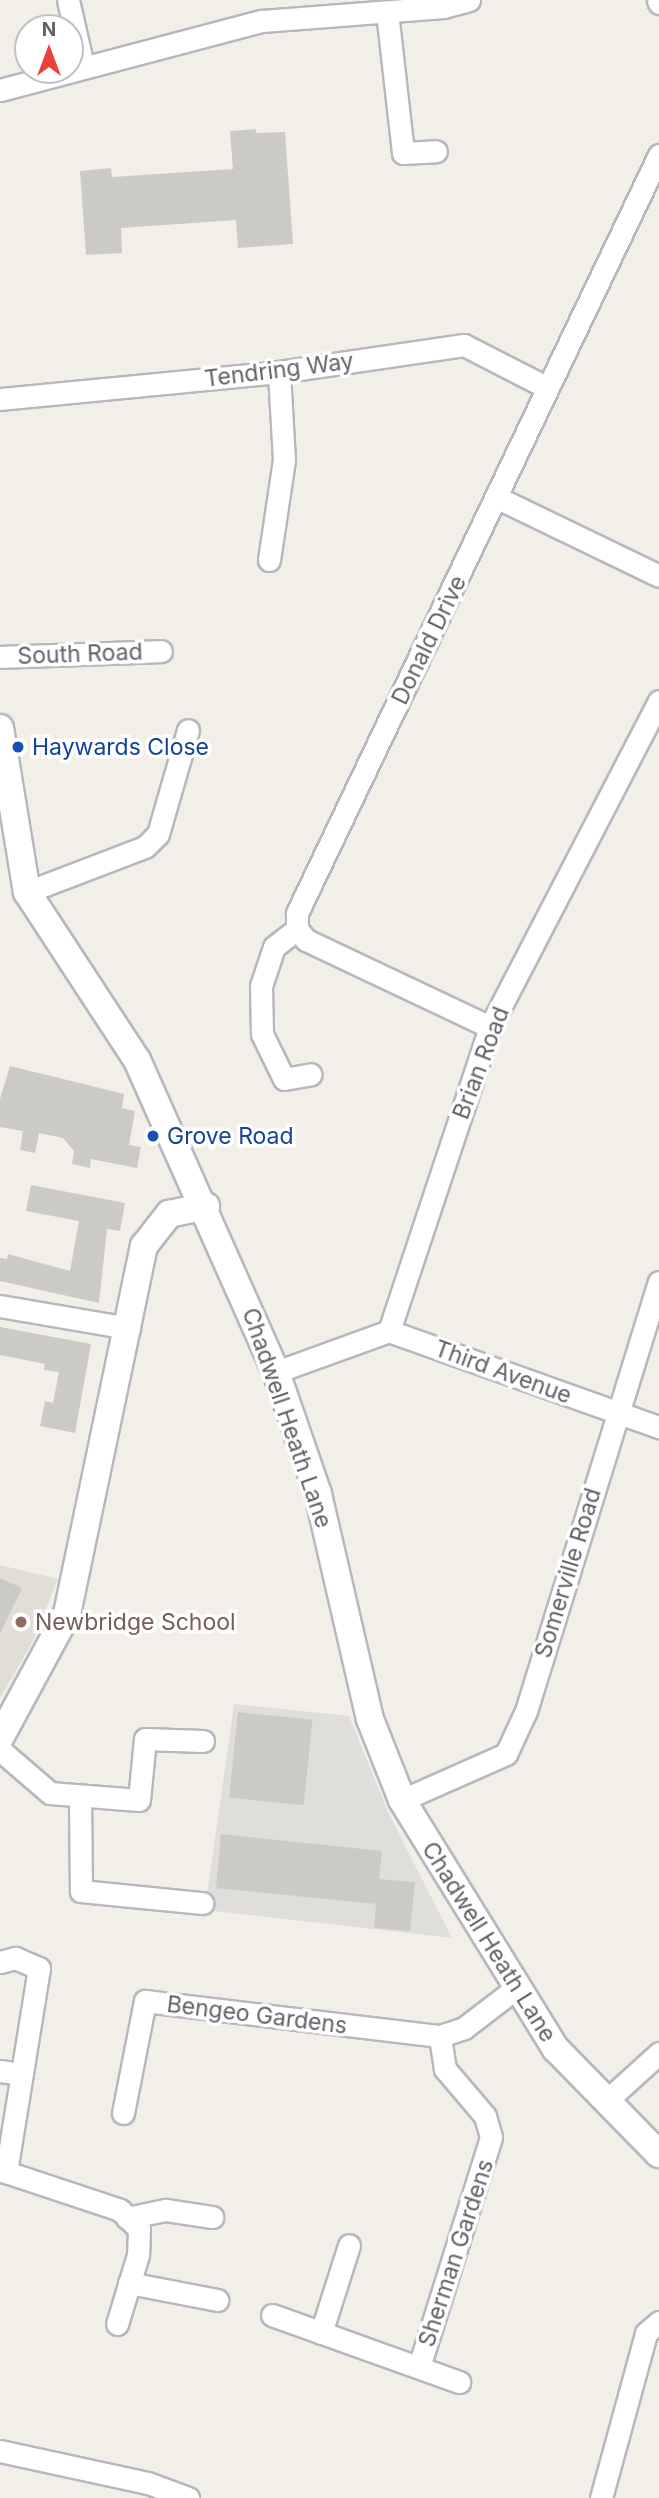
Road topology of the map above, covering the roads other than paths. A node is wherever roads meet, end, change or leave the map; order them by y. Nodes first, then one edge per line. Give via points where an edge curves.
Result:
1 (469, 0) edge
2 (387, 12) junction
3 (84, 66) edge
4 (21, 84) edge
5 (0, 90) edge
6 (436, 151) dead end
7 (659, 155) edge
8 (279, 372) junction
9 (548, 388) junction
10 (0, 399) edge
11 (498, 498) junction
12 (268, 561) dead end
13 (659, 576) edge
14 (161, 651) dead end
15 (0, 657) edge
16 (659, 701) edge
17 (0, 728) edge
18 (188, 730) dead end
19 (6, 812) edge
20 (27, 892) junction
21 (297, 929) junction
22 (490, 1027) junction
23 (311, 1074) dead end
24 (205, 1206) junction
25 (659, 1282) edge
26 (0, 1306) edge
27 (129, 1328) junction
28 (389, 1332) junction
29 (276, 1372) junction
30 (617, 1412) junction
31 (659, 1427) edge
32 (0, 1738) edge
33 (203, 1741) dead end
34 (0, 1750) edge
35 (80, 1798) junction
36 (402, 1800) junction
37 (202, 1903) dead end
38 (0, 1962) edge
39 (515, 1989) junction
40 (440, 2036) junction
41 (659, 2053) edge
42 (0, 2071) edge
43 (22, 2074) junction
44 (605, 2102) junction
45 (123, 2113) dead end
46 (659, 2154) edge
47 (3, 2171) edge
48 (212, 2217) dead end
49 (127, 2218) junction
50 (349, 2245) dead end
51 (129, 2283) junction
52 (217, 2300) dead end
53 (272, 2315) dead end
54 (659, 2322) edge
55 (117, 2324) dead end
56 (321, 2333) junction
57 (419, 2367) junction
58 (459, 2382) dead end
59 (0, 2451) edge
60 (146, 2490) edge
61 (188, 2498) edge
62 (601, 2498) edge

1 - 2 street
2 - 3 street via 262,21
2 - 6 street via 403,153
4 - 5 street
7 - 9 street, Donald Drive
8 - 9 street, Tendring Way via 464,345
8 - 10 street, Tendring Way
8 - 12 street via 284,460
9 - 11 street, Donald Drive
11 - 13 street
11 - 21 street, Donald Drive via 297,913
14 - 15 street, South Road
16 - 22 street, Brian Road
17 - 19 street, Chadwell Heath Lane
18 - 20 street via 158,834 145,847
19 - 20 street, Chadwell Heath Lane
20 - 24 street, Chadwell Heath Lane via 137,1060
21 - 22 street via 306,940
21 - 23 street via 274,947 261,986 262,1034 284,1079
22 - 28 street, Brian Road
24 - 27 street via 169,1214 144,1245
24 - 29 street, Chadwell Heath Lane
25 - 30 street, Somerville Road
26 - 27 street
27 - 32 street via 67,1614
28 - 29 street
28 - 30 street, Third Avenue
29 - 36 street, Chadwell Heath Lane via 318,1494 370,1718
30 - 31 street, Third Avenue
30 - 36 street, Somerville Road via 526,1711 506,1754
33 - 35 street via 145,1739 139,1800
34 - 35 street via 50,1793
35 - 37 street via 81,1891
36 - 39 street, Chadwell Heath Lane
38 - 43 street via 15,1958 39,1968
39 - 40 street via 464,2028
39 - 44 street, Chadwell Heath Lane via 556,2049
40 - 45 street, Bengeo Gardens via 145,2001
40 - 57 street, Sherman Gardens via 444,2069 485,2116 491,2137
41 - 44 street
42 - 43 street
43 - 47 street
44 - 46 street, Chadwell Heath Lane
47 - 49 street via 120,2210
48 - 49 street via 166,2210
49 - 51 street via 139,2230
50 - 56 street
51 - 52 street
51 - 55 street
53 - 56 street, Sherman Gardens
54 - 62 street via 646,2333
56 - 57 street, Sherman Gardens
57 - 58 street, Sherman Gardens
59 - 60 street
60 - 61 street

